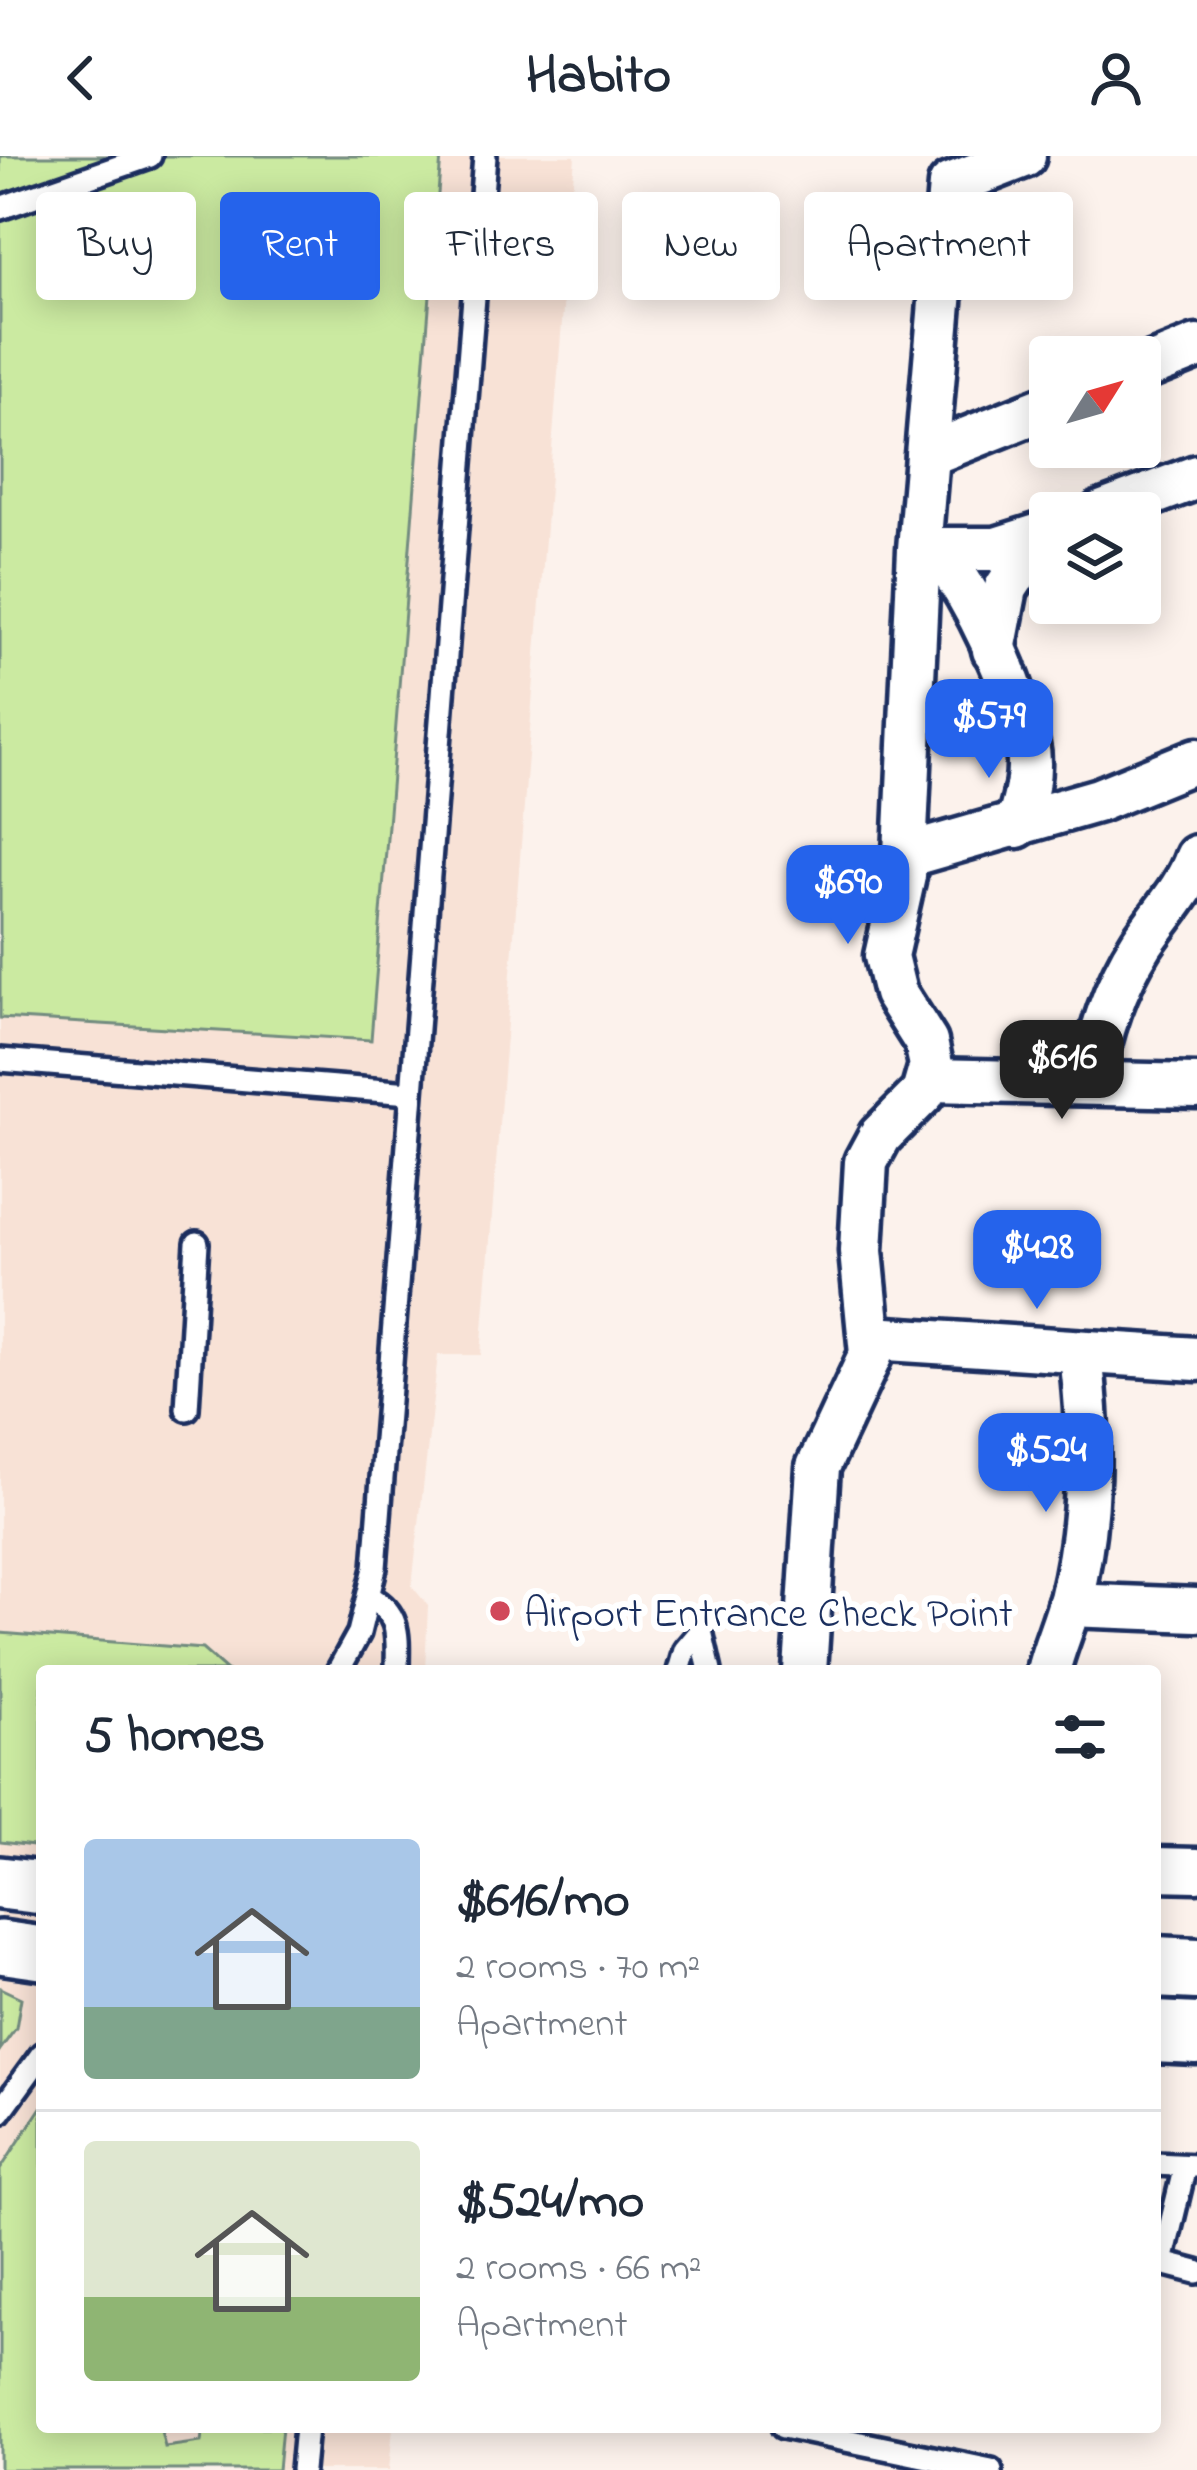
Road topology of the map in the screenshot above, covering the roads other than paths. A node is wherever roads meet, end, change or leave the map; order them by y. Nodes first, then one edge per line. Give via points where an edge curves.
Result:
1 (150, 156) edge
2 (485, 156) edge
3 (1024, 156) edge
4 (0, 208) edge
5 (1197, 347) edge
6 (1161, 362) edge
7 (1029, 414) edge
8 (927, 455) junction
9 (1197, 478) edge
10 (1159, 492) edge
11 (1029, 538) edge
12 (928, 549) junction
13 (1029, 556) edge
14 (993, 651) junction
15 (1028, 746) junction
16 (1193, 773) edge
17 (1099, 800) junction
18 (1017, 826) junction
19 (905, 856) junction
20 (1197, 857) edge
21 (0, 1060) edge
22 (929, 1080) junction
23 (1090, 1083) junction
24 (1197, 1086) edge
25 (410, 1093) junction
26 (197, 1243) dead end
27 (872, 1338) junction
28 (1081, 1355) junction
29 (1197, 1359) edge
30 (188, 1408) dead end
31 (370, 1597) junction
32 (1070, 1605) junction
33 (1197, 1610) edge
34 (341, 1665) edge
35 (397, 1665) edge
36 (681, 1665) edge
37 (709, 1665) edge
38 (805, 1665) edge
39 (1050, 1665) edge
40 (1161, 1869) edge
41 (1197, 1870) edge
42 (0, 1883) edge
43 (36, 1887) edge
44 (0, 1947) edge
45 (36, 1952) edge
46 (1161, 1967) edge
47 (1197, 1969) edge
48 (1161, 2032) edge
49 (1197, 2034) edge
50 (36, 2062) edge
51 (0, 2112) edge
52 (1161, 2164) edge
53 (1191, 2166) edge
54 (1161, 2252) edge
55 (1161, 2262) edge
56 (1197, 2272) edge
57 (305, 2433) edge
58 (811, 2433) edge
59 (302, 2470) edge
60 (991, 2470) edge

1 - 4 lane
2 - 25 lane
3 - 8 street via 950,185
5 - 6 street
7 - 8 street
8 - 12 street
9 - 10 street
11 - 12 street via 996,549
12 - 14 street via 970,598
12 - 19 street
13 - 14 street via 1006,588
14 - 15 street
15 - 17 street
15 - 18 street
16 - 17 street
17 - 18 street
18 - 19 street
19 - 22 street via 886,956 895,993 926,1042
20 - 23 street via 1123,976
21 - 25 lane
22 - 23 street
22 - 27 street via 866,1162 861,1251
23 - 24 street
25 - 31 lane
26 - 30 lane
27 - 28 street
27 - 38 street via 867,1371 818,1467
28 - 29 street
28 - 32 street via 1088,1489
31 - 34 lane
31 - 35 lane via 397,1622
32 - 33 street
32 - 39 street
36 - 37 lane via 701,1630
40 - 41 street
42 - 43 street
44 - 45 street
46 - 47 main road
48 - 49 main road
50 - 51 lane
52 - 53 lane
53 - 54 lane
55 - 56 lane
57 - 59 lane
58 - 60 lane

